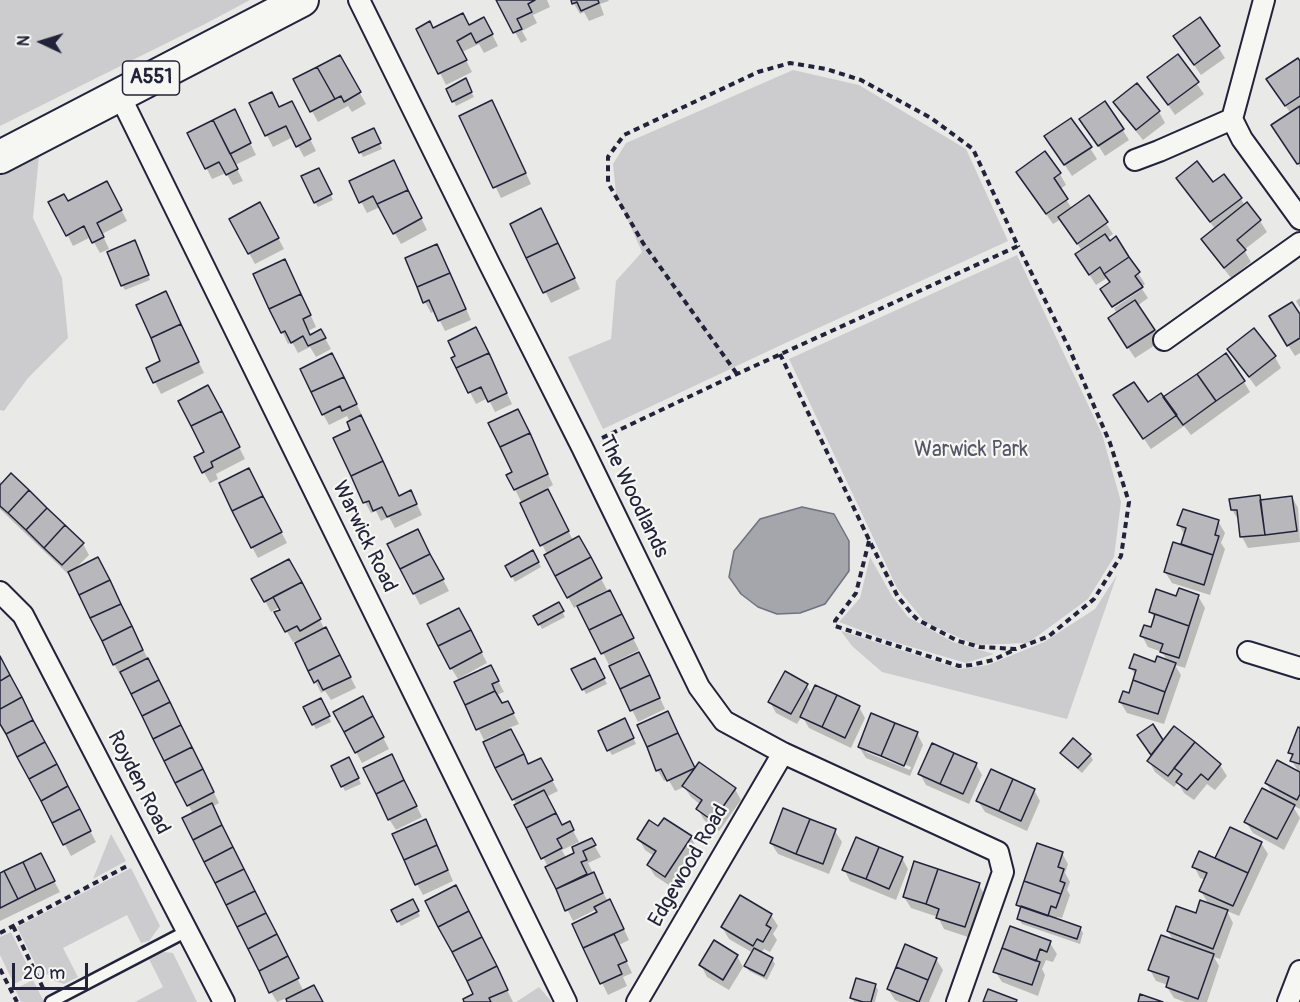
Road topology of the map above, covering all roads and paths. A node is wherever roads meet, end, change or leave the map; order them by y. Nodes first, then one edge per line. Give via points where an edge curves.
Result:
1 (302, 0) edge
2 (359, 0) edge
3 (1264, 0) edge
4 (119, 94) junction
5 (1232, 119) junction
6 (0, 157) edge
7 (1135, 159) dead end
8 (1300, 219) edge
9 (1300, 243) edge
10 (1018, 246) junction
11 (1164, 340) dead end
12 (780, 354) junction
13 (737, 374) junction
14 (582, 447) junction
15 (869, 540) junction
16 (0, 592) edge
17 (1016, 649) junction
18 (1248, 652) dead end
19 (1300, 668) edge
20 (783, 753) junction
21 (148, 855) junction
22 (13, 926) junction
23 (187, 931) junction
24 (0, 933) edge
25 (0, 969) edge
26 (1300, 971) edge
27 (48, 997) edge
28 (17, 1002) edge
29 (224, 1002) edge
30 (566, 1002) edge
31 (637, 1002) edge
32 (957, 1002) edge
33 (1288, 1002) edge

1 - 4 main road, A551
2 - 14 street, The Woodlands
3 - 5 street
4 - 6 main road, A551
4 - 30 street, Warwick Road
5 - 7 street
5 - 8 street
9 - 11 street
10 - 12 path
10 - 13 path via 974,149 931,118 861,80 826,69 790,63 758,72 624,135 608,157 608,183 643,243
10 - 17 path via 1069,348 1110,443 1128,502 1121,556 1094,598 1049,636
12 - 13 path
12 - 15 path
13 - 14 path
14 - 20 street, The Woodlands via 699,687 724,721
15 - 17 path via 898,597 918,620 958,641
15 - 17 path via 856,593 835,626 960,666 993,660
16 - 21 street, Royden Road via 23,615
18 - 19 street
20 - 31 street, Edgewood Road
20 - 32 street, The Woodlands via 998,852 1003,872
21 - 22 path
21 - 23 street, Royden Road
22 - 24 path
22 - 27 path
23 - 27 lane
23 - 29 street, Royden Road
25 - 28 path
26 - 33 street

